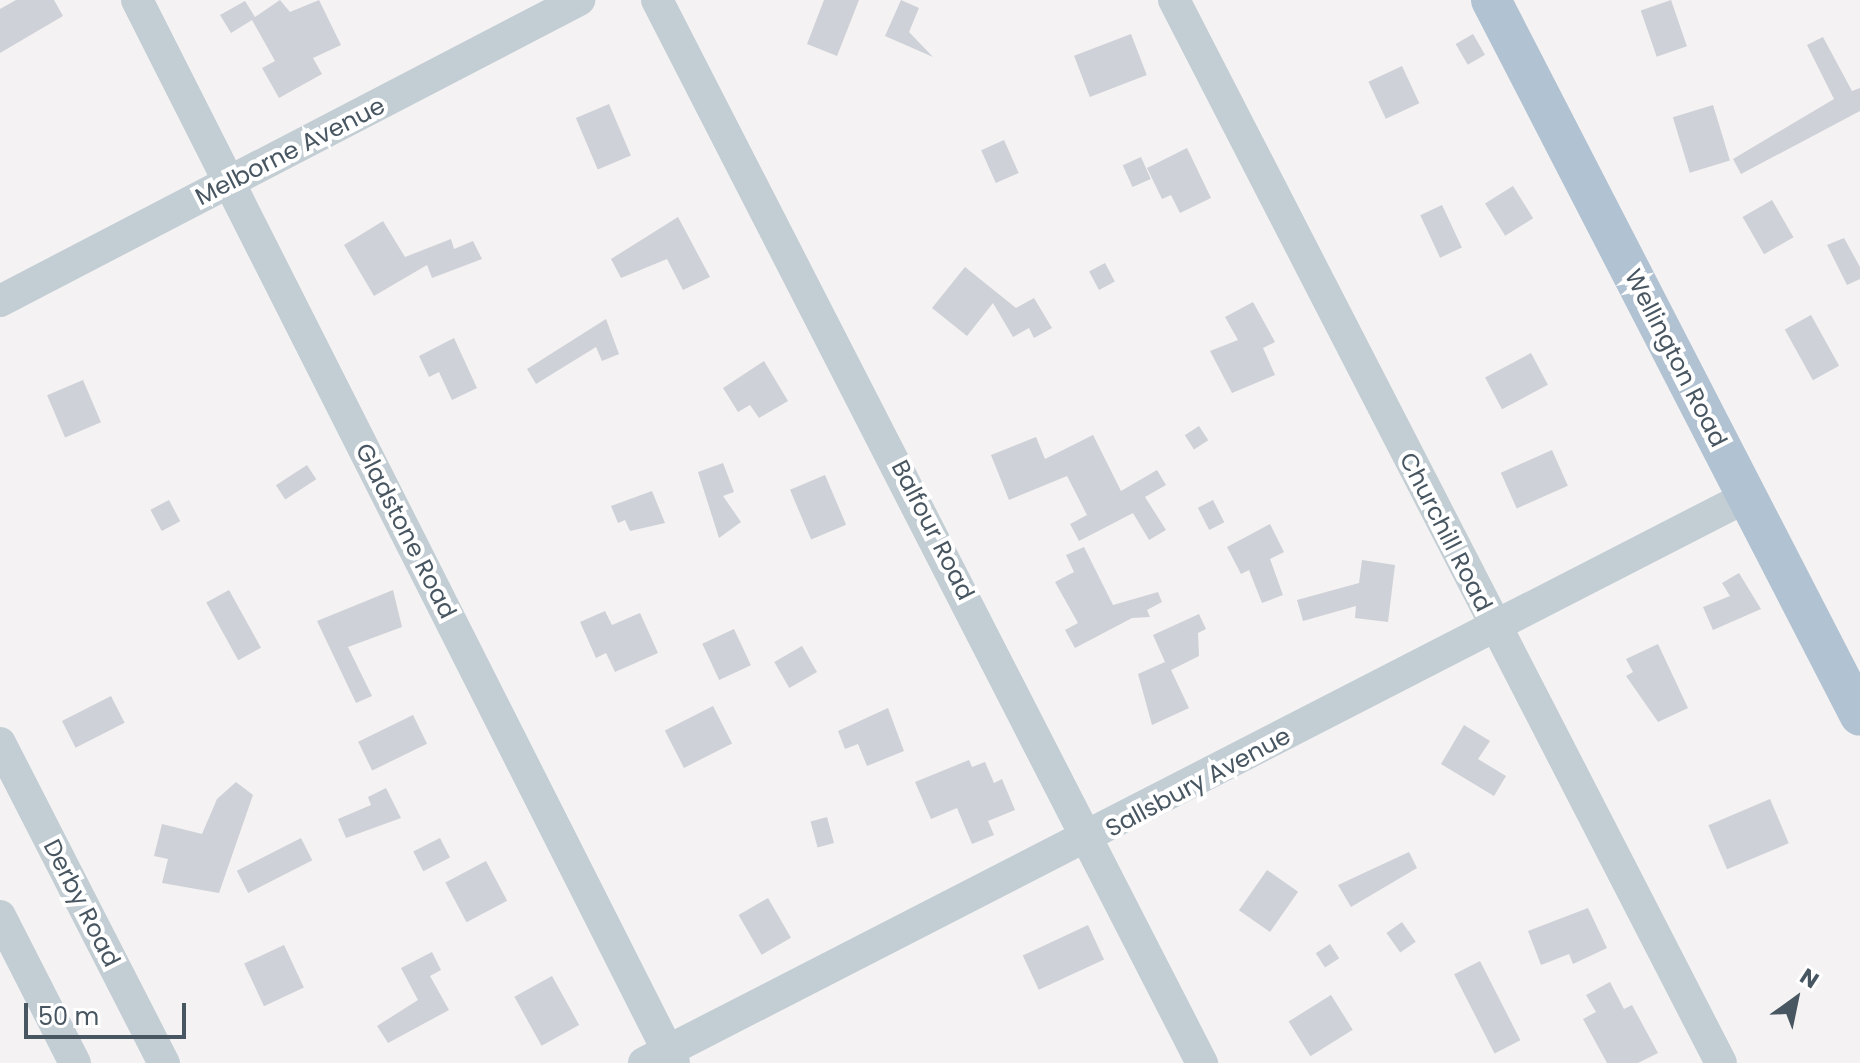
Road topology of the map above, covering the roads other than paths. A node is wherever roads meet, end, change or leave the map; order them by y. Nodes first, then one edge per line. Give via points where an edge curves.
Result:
1 (137, 0) edge
2 (579, 0) edge
3 (657, 0) edge
4 (1174, 0) edge
5 (1491, 0) edge
6 (230, 182) junction
7 (0, 301) edge
8 (1748, 496) junction
9 (1493, 626) junction
10 (1860, 716) edge
11 (0, 743) edge
12 (1088, 840) junction
13 (0, 916) edge
14 (662, 1059) edge
15 (75, 1063) edge
16 (164, 1063) edge
17 (1202, 1063) edge
18 (1721, 1063) edge

1 - 6 street, Gladstone Road
2 - 6 street, Melborne Avenue
3 - 12 street, Balfour Road
4 - 9 street, Churchill Road
5 - 8 main road, Wellington Road
6 - 7 street, Melborne Avenue
6 - 14 street, Gladstone Road
8 - 9 street, Sallsbury Avenue
8 - 10 main road, Wellington Road
9 - 12 street, Sallsbury Avenue
9 - 18 street, Churchill Road
11 - 16 street, Derby Road
12 - 14 street, Sallsbury Avenue
12 - 17 street, Balfour Road
13 - 15 street

